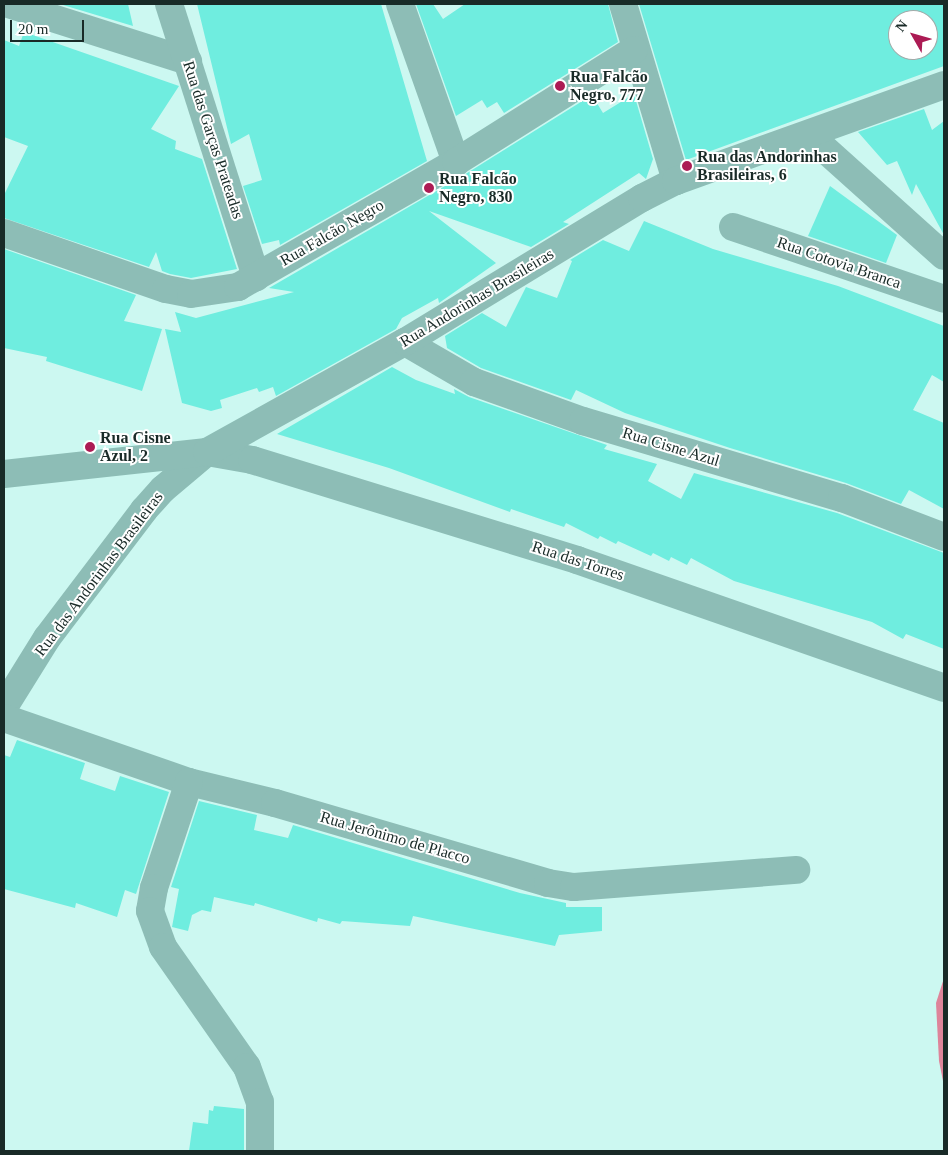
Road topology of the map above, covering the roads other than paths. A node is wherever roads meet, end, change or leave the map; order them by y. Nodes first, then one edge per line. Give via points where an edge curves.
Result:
1 (8, 4) edge
2 (170, 4) edge
3 (400, 4) edge
4 (622, 4) edge
5 (634, 50) junction
6 (188, 61) junction
7 (944, 85) edge
8 (809, 135) junction
9 (456, 162) junction
10 (676, 181) junction
11 (733, 227) dead end
12 (4, 233) edge
13 (944, 256) edge
14 (256, 277) junction
15 (944, 299) edge
16 (405, 342) junction
17 (207, 452) junction
18 (4, 474) edge
19 (944, 536) edge
20 (944, 688) edge
21 (4, 707) edge
22 (4, 718) edge
23 (189, 782) junction
24 (796, 870) dead end
25 (260, 1151) edge

1 - 6 street
2 - 6 street, Rua das Garças Prateadas
3 - 9 street
4 - 5 street
5 - 9 street, Rua Falcão Negro
5 - 10 street
6 - 14 street, Rua das Garças Prateadas
7 - 8 street, Rua Andorinhas Brasileiras
8 - 10 street, Rua Andorinhas Brasileiras
8 - 13 street
9 - 14 street, Rua Falcão Negro
10 - 16 street, Rua Andorinhas Brasileiras via 642,198
11 - 15 street, Rua Cotovia Branca
12 - 14 street, Rua Falcão Negro via 166,289 191,294 238,287
16 - 17 street, Rua Andorinhas Brasileiras
16 - 19 street, Rua Cisne Azul via 474,382 583,421 842,498
17 - 18 street, Rua Andorinhas Brasileiras
17 - 20 street, Rua das Torres via 252,460 577,560
17 - 21 street, Rua das Andorinhas Brasileiras via 163,489 144,510 46,638
22 - 23 street, Rua Jerônimo de Placco
23 - 24 street, Rua Jerônimo de Placco via 565,885
23 - 25 street via 154,888 150,911 163,947 247,1067 260,1102

